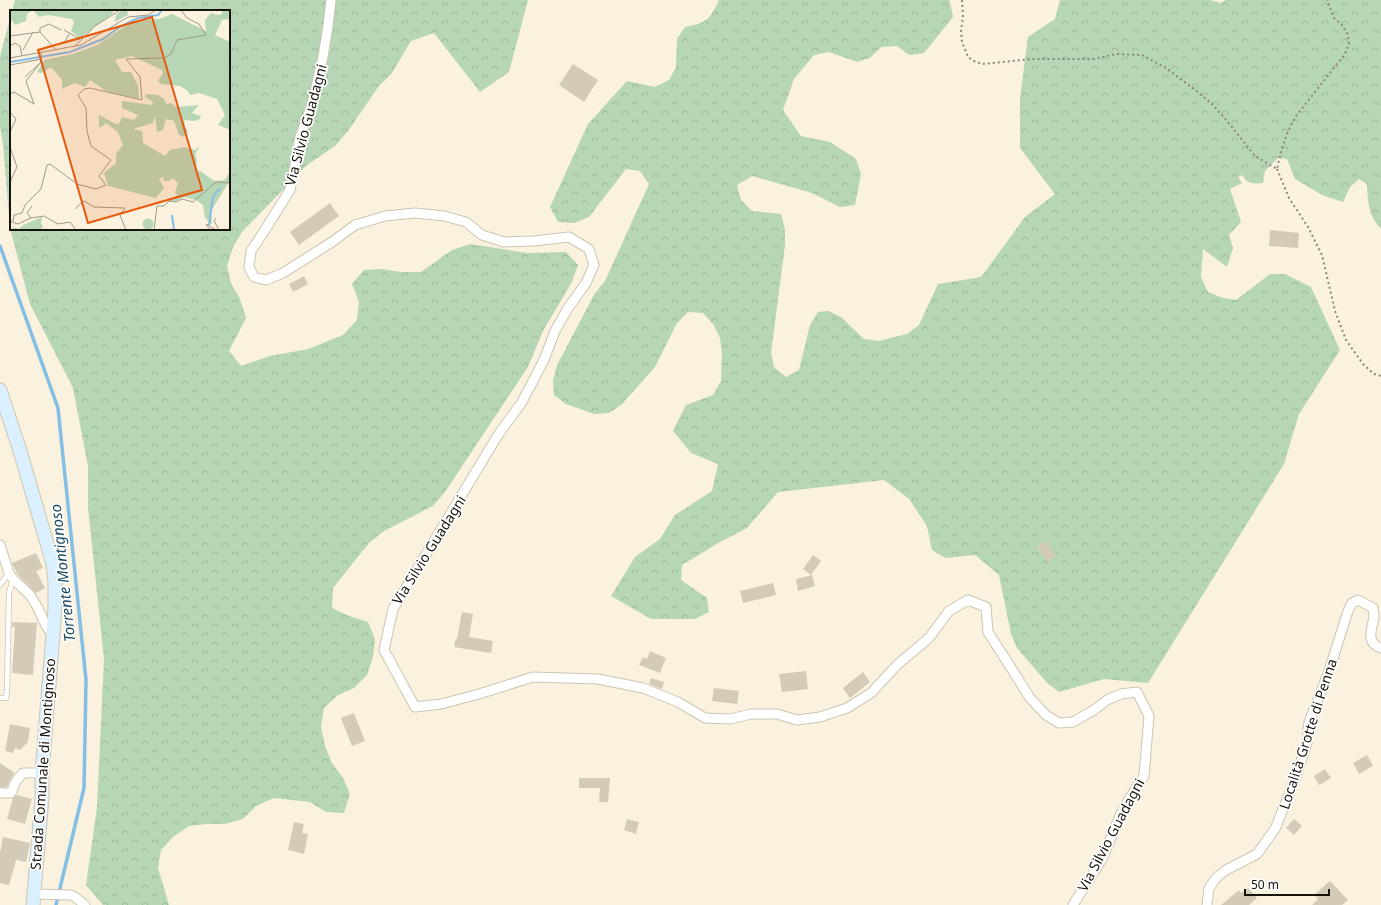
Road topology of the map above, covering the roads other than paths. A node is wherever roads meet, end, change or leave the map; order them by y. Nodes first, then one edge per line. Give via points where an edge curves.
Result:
1 (331, 0) edge
2 (0, 390) edge
3 (0, 545) edge
4 (11, 576) junction
5 (0, 585) edge
6 (52, 635) junction
7 (1381, 648) edge
8 (0, 698) edge
9 (42, 773) junction
10 (0, 793) edge
11 (37, 898) edge
12 (81, 904) edge
13 (1073, 905) edge
14 (1208, 905) edge

1 - 13 street, Via Silvio Guadagni via 323,58 312,104 300,137 290,190 251,250 249,267 254,277 266,280 283,273 355,225 385,216 415,213 444,216 466,222 482,235 504,242 534,242 569,237 589,249 594,265 586,283 555,331 544,360 522,402 498,435 393,608 384,650 415,707 441,704 534,677 598,679 644,688 678,702 705,718 730,718 751,714 777,714 797,720 820,717 847,708 870,693 898,664 929,638 949,611 968,600 986,607 988,632 1030,698 1046,715 1059,723 1073,722 1107,700 1121,694 1137,692 1148,716 1144,776 1123,809 1102,859
2 - 6 street, Strada Comunale di Montignoso via 54,564 56,582
3 - 4 street
4 - 5 lane
4 - 6 street via 30,595
4 - 8 lane via 7,691 6,698
6 - 9 street, Strada Comunale di Montignoso
7 - 14 street, Località Grotte di Penna via 1376,647 1371,640 1373,608 1358,600 1352,603 1309,722 1307,743 1294,782 1275,829 1258,854 1217,877 1209,888
9 - 10 street via 23,772 11,793
9 - 11 street, Strada Comunale di Montignoso
11 - 12 street via 71,895

